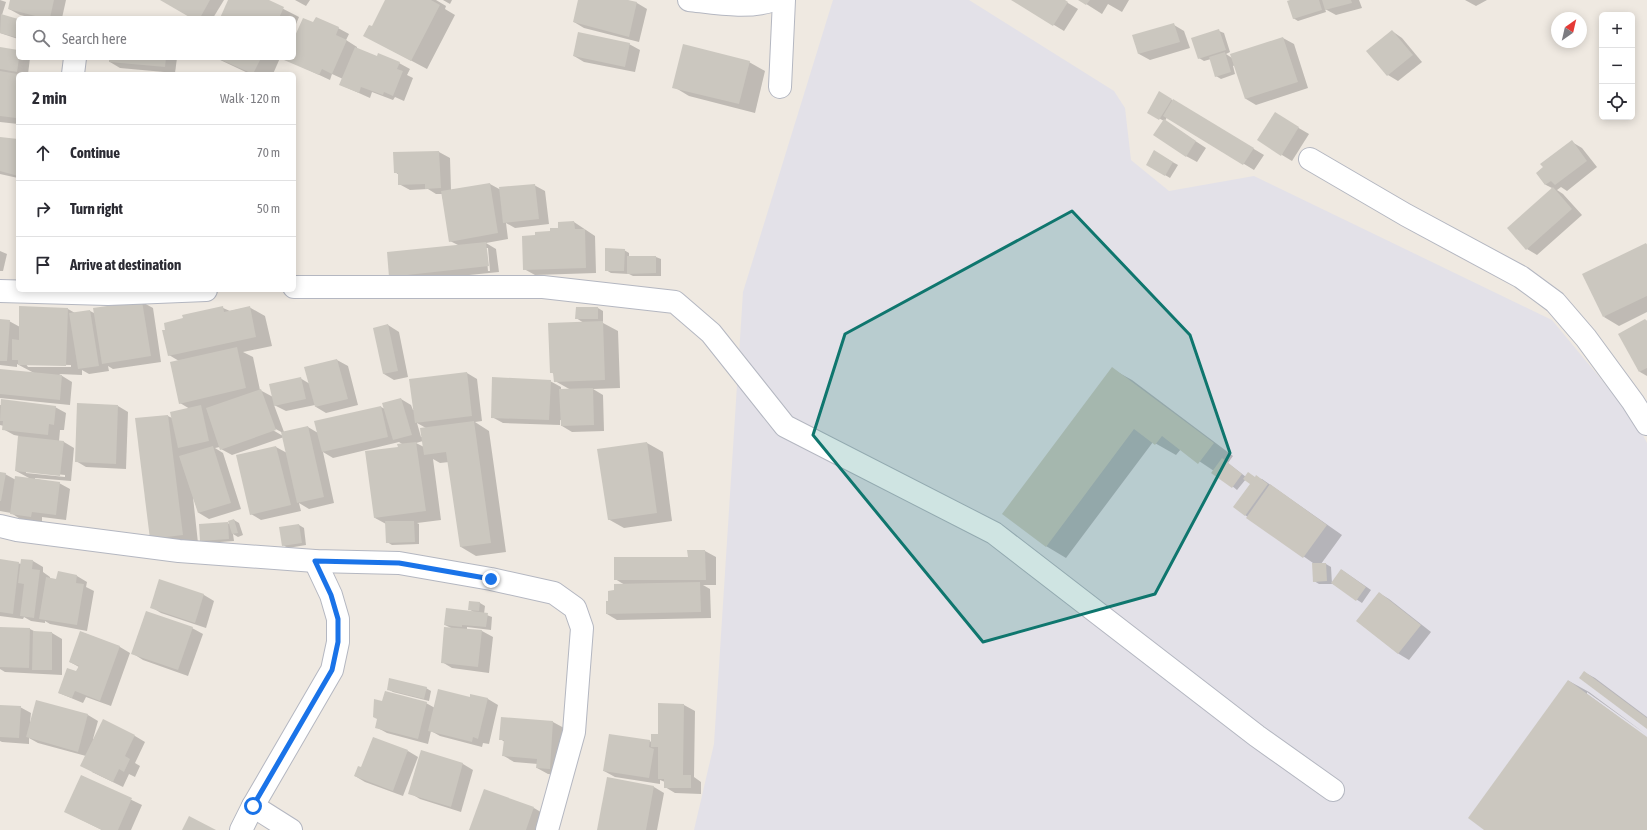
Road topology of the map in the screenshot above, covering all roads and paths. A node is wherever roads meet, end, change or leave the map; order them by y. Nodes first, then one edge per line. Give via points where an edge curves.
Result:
1 (689, 0) edge
2 (774, 0) edge
3 (784, 0) edge
4 (75, 60) edge
5 (73, 72) edge
6 (780, 87) dead end
7 (1310, 159) dead end
8 (296, 288) edge
9 (0, 291) edge
10 (16, 291) edge
11 (61, 292) edge
12 (157, 292) edge
13 (1647, 424) edge
14 (0, 526) edge
15 (315, 561) junction
16 (1333, 790) dead end
17 (253, 806) junction
18 (241, 830) edge
19 (291, 830) edge
20 (547, 830) edge

1 - 2 street via 721,4 763,4
3 - 6 street
4 - 5 street
7 - 13 street via 1406,215 1521,276 1555,302 1595,351
8 - 16 street via 543,287 675,302 710,333 785,426 994,532 1257,736
9 - 10 street
11 - 12 street
14 - 15 street via 179,551
15 - 17 street via 331,595 338,619 338,642 332,670
15 - 20 street via 399,563 491,579 554,593 575,608 582,628 574,732
17 - 18 street
17 - 19 street

